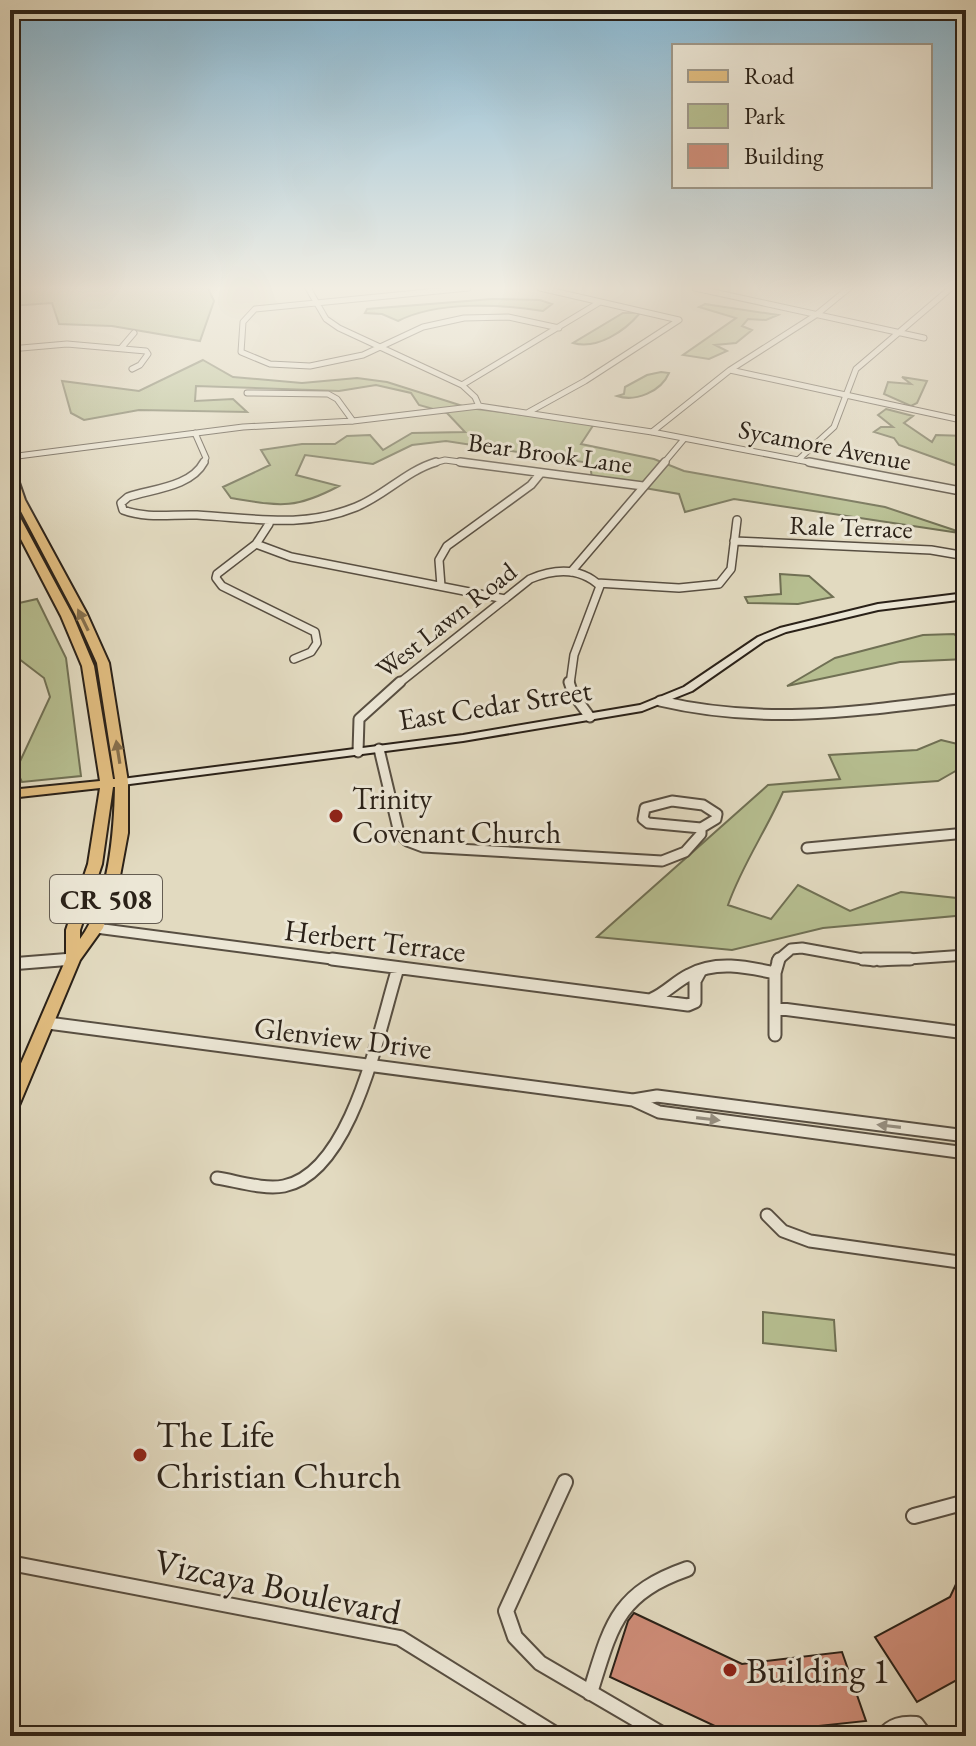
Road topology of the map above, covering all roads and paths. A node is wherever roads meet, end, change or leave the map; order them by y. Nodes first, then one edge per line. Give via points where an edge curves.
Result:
1 (428, 369) edge
2 (488, 369) edge
3 (603, 369) edge
4 (856, 369) edge
5 (730, 370) joint
6 (462, 385) junction
7 (966, 386) edge
8 (247, 393) dead end
9 (845, 397) junction
10 (479, 406) junction
11 (527, 413) junction
12 (353, 421) junction
13 (962, 421) edge
14 (652, 432) junction
15 (195, 433) junction
16 (684, 439) junction
17 (10, 457) edge
18 (798, 460) junction
19 (10, 471) edge
20 (540, 474) junction
21 (643, 486) junction
22 (966, 492) edge
23 (13, 503) edge
24 (737, 520) dead end
25 (269, 524) junction
26 (734, 541) junction
27 (42, 544) junction
28 (256, 544) junction
29 (29, 548) junction
30 (966, 556) edge
31 (571, 572) junction
32 (597, 583) junction
33 (441, 586) junction
34 (70, 595) junction
35 (966, 596) edge
36 (56, 598) junction
37 (505, 599) junction
38 (97, 650) junction
39 (83, 653) junction
40 (294, 659) dead end
41 (966, 698) edge
42 (660, 701) junction
43 (590, 717) junction
44 (379, 749) junction
45 (358, 752) junction
46 (115, 783) junction
47 (10, 794) edge
48 (701, 828) junction
49 (966, 833) edge
50 (807, 848) dead end
51 (91, 882) junction
52 (96, 928) junction
53 (966, 955) edge
54 (73, 959) junction
55 (10, 964) edge
56 (398, 968) junction
57 (701, 970) junction
58 (775, 973) junction
59 (648, 999) junction
60 (775, 1008) junction
61 (48, 1023) junction
62 (966, 1033) edge
63 (775, 1035) dead end
64 (367, 1066) junction
65 (633, 1100) junction
66 (10, 1108) edge
67 (966, 1136) edge
68 (966, 1153) edge
69 (217, 1178) dead end
70 (767, 1215) dead end
71 (966, 1263) edge
72 (565, 1482) dead end
73 (966, 1502) edge
74 (914, 1516) dead end
75 (10, 1563) edge
76 (687, 1569) dead end
77 (590, 1693) junction
78 (558, 1736) edge
79 (665, 1736) edge
80 (883, 1736) edge
81 (925, 1736) edge

1 - 6 street
2 - 6 street
3 - 11 street
4 - 9 street
5 - 9 street
5 - 14 street
6 - 10 street
7 - 13 street
8 - 12 street via 328,394
9 - 13 street
9 - 18 street via 834,427
10 - 11 street, Sycamore Avenue
10 - 12 street, Sycamore Avenue
11 - 14 street, Sycamore Avenue
12 - 15 street, Sycamore Avenue
14 - 16 street, Sycamore Avenue
15 - 17 street, Sycamore Avenue
15 - 25 street, Bear Brook Lane via 206,458 201,469 128,497 121,508 140,515 201,515
16 - 18 street, Sycamore Avenue
16 - 21 street
18 - 22 street, Sycamore Avenue
19 - 23 main road, CR 508
20 - 21 street, Bear Brook Lane
20 - 25 street, Bear Brook Lane via 435,462 344,512 299,524
20 - 33 street via 441,553
21 - 31 street
23 - 27 main road, CR 508
23 - 29 main road, CR 508
24 - 26 street
25 - 28 street
26 - 30 street, Rale Terrace
26 - 32 street via 731,569 719,584 679,588
27 - 29 main road
27 - 34 main road, CR 508
28 - 33 street via 291,557
28 - 40 street via 216,578 222,586 315,632 314,648
29 - 36 main road, CR 508
31 - 32 street
31 - 37 street, West Lawn Road via 535,576
32 - 43 street via 600,592 569,681
33 - 37 street
34 - 36 main road
38 -> 34 main road, CR 508
35 - 42 main road, East Cedar Street via 878,607 783,630
36 - 39 main road, CR 508
37 - 45 street, West Lawn Road via 362,713 356,730
38 - 39 main road
46 -> 38 main road, CR 508 via 103,663
39 - 46 main road, CR 508
41 - 42 street via 763,719 710,714
42 - 43 main road, East Cedar Street
43 - 44 main road, East Cedar Street
44 - 45 main road, East Cedar Street
44 - 48 street via 399,833 423,847 662,861 685,852
45 - 46 main road, East Cedar Street
46 - 47 main road, East Cedar Street
46 - 51 main road, CR 508
46 - 52 main road, CR 508 via 121,833
48 - 48 street via 716,819 711,807 663,802 643,812 648,823
49 - 50 street
51 - 52 main road via 96,887 85,923
51 - 54 main road, CR 508 via 73,930
52 - 54 main road, CR 508
52 - 56 street, Herbert Terrace
53 - 58 street via 876,961 791,949 777,960
54 - 55 street
54 - 61 main road, CR 508
56 - 59 street, Herbert Terrace
56 - 64 street
57 - 58 street via 732,965
57 - 59 street via 667,994
57 - 59 street, Herbert Terrace via 692,1004
58 - 60 street
60 - 62 street
60 - 63 street
61 - 64 street, Glenview Drive
61 - 66 main road, CR 508
64 - 65 street, Glenview Drive
64 - 69 street via 350,1123 322,1165 280,1187
67 -> 65 street, Glenview Drive via 657,1096
65 -> 68 street, Glenview Drive via 659,1112
70 - 71 street via 783,1231 810,1241
72 - 77 street via 506,1611 515,1637 540,1663
73 - 74 street
75 - 78 street, Vizcaya Boulevard via 400,1638
76 - 77 street via 657,1577 630,1600 613,1623
77 - 79 street
80 - 81 street via 904,1723 916,1724

